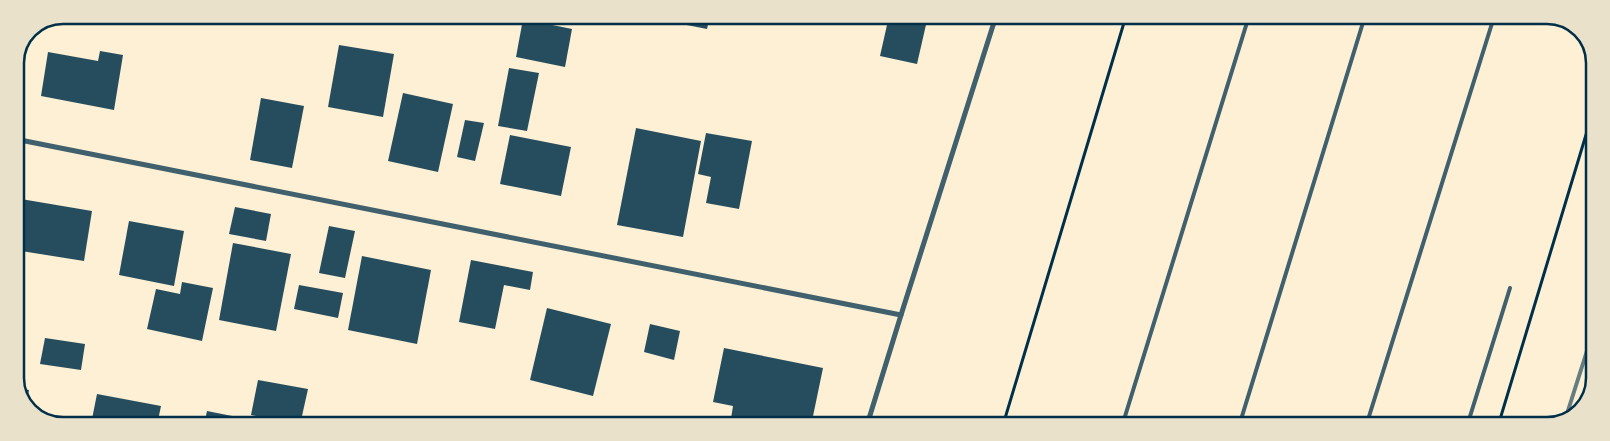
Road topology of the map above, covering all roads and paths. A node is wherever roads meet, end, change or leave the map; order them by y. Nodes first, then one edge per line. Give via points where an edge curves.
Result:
1 (993, 24) edge
2 (1124, 24) edge
3 (1247, 24) edge
4 (1363, 24) edge
5 (1492, 24) edge
6 (1586, 135) edge
7 (24, 141) edge
8 (1510, 288) dead end
9 (901, 315) junction
10 (869, 417) edge
11 (1005, 417) edge
12 (1125, 417) edge
13 (1243, 417) edge
14 (1369, 417) edge
15 (1470, 417) edge
16 (1501, 417) edge

1 - 9 street
2 - 11 path
3 - 12 lane
4 - 13 lane
5 - 14 lane
6 - 16 path
7 - 9 street
8 - 15 lane
9 - 10 street

